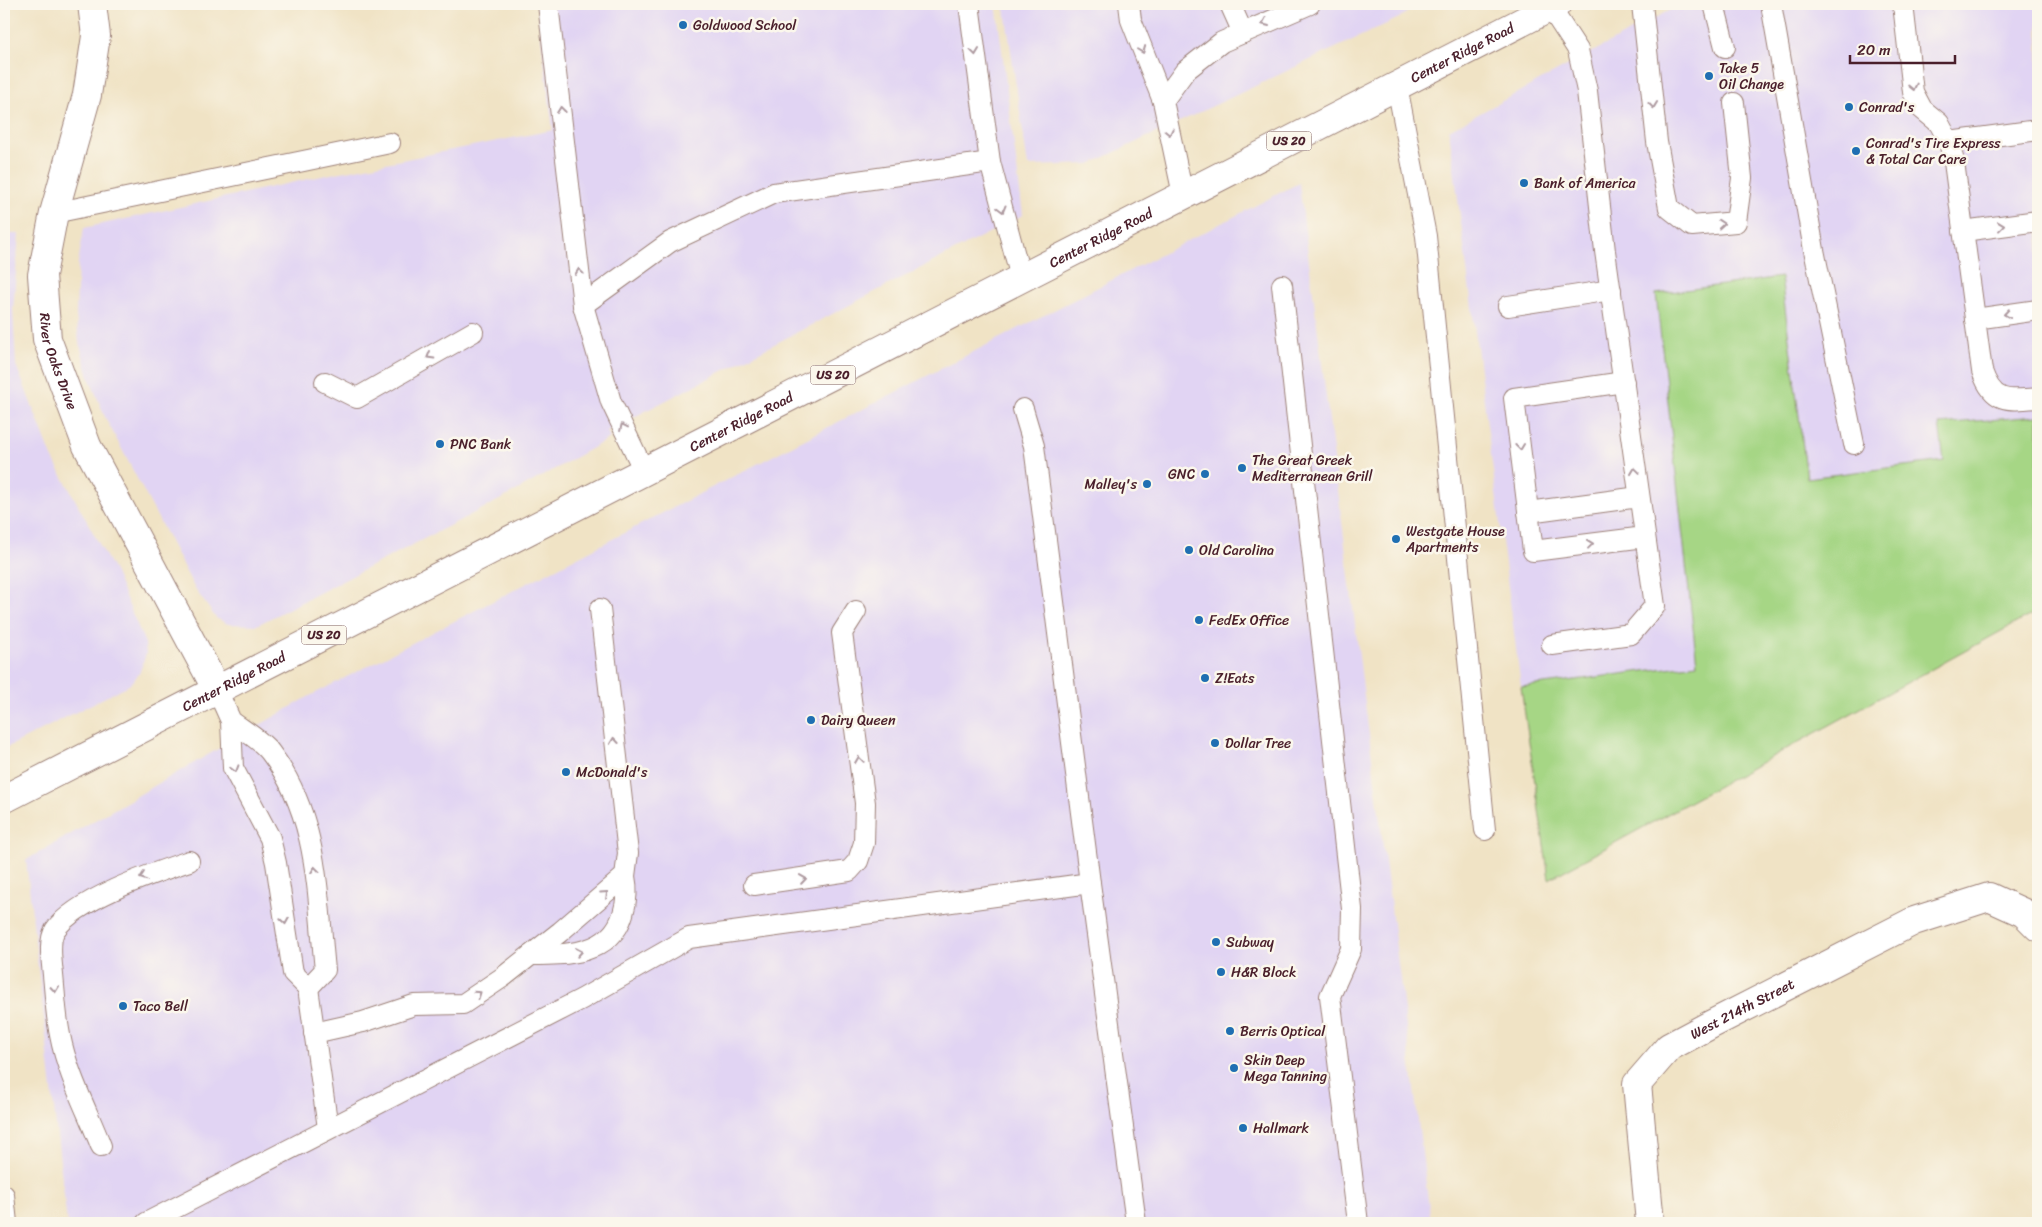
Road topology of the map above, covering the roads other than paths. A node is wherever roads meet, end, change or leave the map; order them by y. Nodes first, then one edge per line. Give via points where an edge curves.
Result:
1 (92, 4) edge
2 (548, 4) edge
3 (969, 4) edge
4 (1129, 4) edge
5 (1230, 4) edge
6 (1310, 4) edge
7 (1642, 4) edge
8 (1714, 4) edge
9 (1771, 4) edge
10 (1902, 4) edge
11 (1552, 5) edge
12 (1242, 34) junction
13 (1725, 47) dead end
14 (1397, 86) junction
15 (1163, 101) junction
16 (1734, 103) dead end
17 (2038, 130) edge
18 (1949, 142) junction
19 (390, 143) dead end
20 (990, 162) junction
21 (1183, 196) junction
22 (54, 214) junction
23 (2038, 221) edge
24 (1963, 230) junction
25 (1021, 278) junction
26 (1282, 285) dead end
27 (1610, 290) junction
28 (583, 305) junction
29 (1508, 306) dead end
30 (2038, 310) edge
31 (1975, 319) junction
32 (473, 332) dead end
33 (325, 382) dead end
34 (1624, 382) junction
35 (2038, 398) edge
36 (1023, 409) dead end
37 (1854, 444) dead end
38 (644, 472) junction
39 (1639, 497) junction
40 (1528, 512) junction
41 (1645, 537) junction
42 (600, 609) dead end
43 (856, 611) dead end
44 (1552, 645) dead end
45 (217, 690) junction
46 (231, 721) junction
47 (4, 799) edge
48 (1485, 830) dead end
49 (189, 862) dead end
50 (625, 876) junction
51 (1090, 883) junction
52 (754, 885) dead end
53 (2038, 927) edge
54 (531, 955) junction
55 (308, 988) junction
56 (314, 1033) junction
57 (328, 1128) junction
58 (101, 1146) dead end
59 (4, 1195) edge
60 (7, 1223) edge
61 (146, 1223) edge
62 (1136, 1223) edge
63 (1358, 1223) edge
64 (1650, 1223) edge

1 - 22 main road, River Oaks Drive via 96,36 86,95
28 -> 2 lane
3 -> 20 lane
4 -> 15 lane via 1134,28
5 - 12 lane
6 -> 12 lane
7 -> 16 lane via 1657,142 1669,208 1692,226 1736,222 1742,178
8 - 13 lane
9 - 37 lane via 1814,250
10 -> 18 lane via 1913,92 1922,109 1939,124
11 - 14 main road, Center Ridge Road / US 20
11 - 27 lane via 1580,58
12 - 15 lane via 1222,42 1185,71
14 - 21 main road, Center Ridge Road / US 20
14 - 48 lane via 1426,236
15 -> 21 lane
17 - 18 lane
18 - 24 lane
19 - 22 lane
20 -> 25 lane
20 - 28 lane via 774,193 670,242
21 - 25 main road, Center Ridge Road / US 20
22 - 45 main road, River Oaks Drive via 42,275 47,338 87,446
24 -> 23 lane
24 - 31 lane
25 - 38 main road, Center Ridge Road / US 20
26 - 63 lane via 1352,909 1351,949 1330,996
27 - 29 lane
27 - 34 lane
38 -> 28 lane via 611,402
30 -> 31 lane
31 - 35 lane via 1982,371 1988,388 1999,397
32 -> 33 lane via 357,398
39 -> 34 lane
34 -> 40 lane via 1514,398
36 - 51 lane via 1034,446
38 - 45 main road, Center Ridge Road / US 20
39 - 40 lane
39 - 41 lane
40 -> 41 lane via 1534,551
41 - 44 lane via 1655,606 1631,634
50 -> 42 lane via 628,854
52 -> 43 lane via 849,871 858,861 864,843 864,802 842,633
45 - 46 lane
45 - 47 main road, Center Ridge Road / US 20
46 -> 55 lane via 233,768 270,838 293,973
55 -> 46 lane via 325,970 308,828 300,804 269,751
49 -> 58 lane via 108,893 70,916 54,931 51,956 60,1036
54 -> 50 lane
54 -> 50 lane via 586,951 608,939 621,922 627,900
51 - 57 lane via 689,938 582,999
51 - 62 lane
53 - 64 main road, West 214th Street via 2024,912 1989,897 1914,922 1669,1047 1637,1084
56 -> 54 lane via 364,1022 414,1005 463,1004
55 - 56 lane
56 - 57 lane
57 - 61 lane
59 - 60 lane

